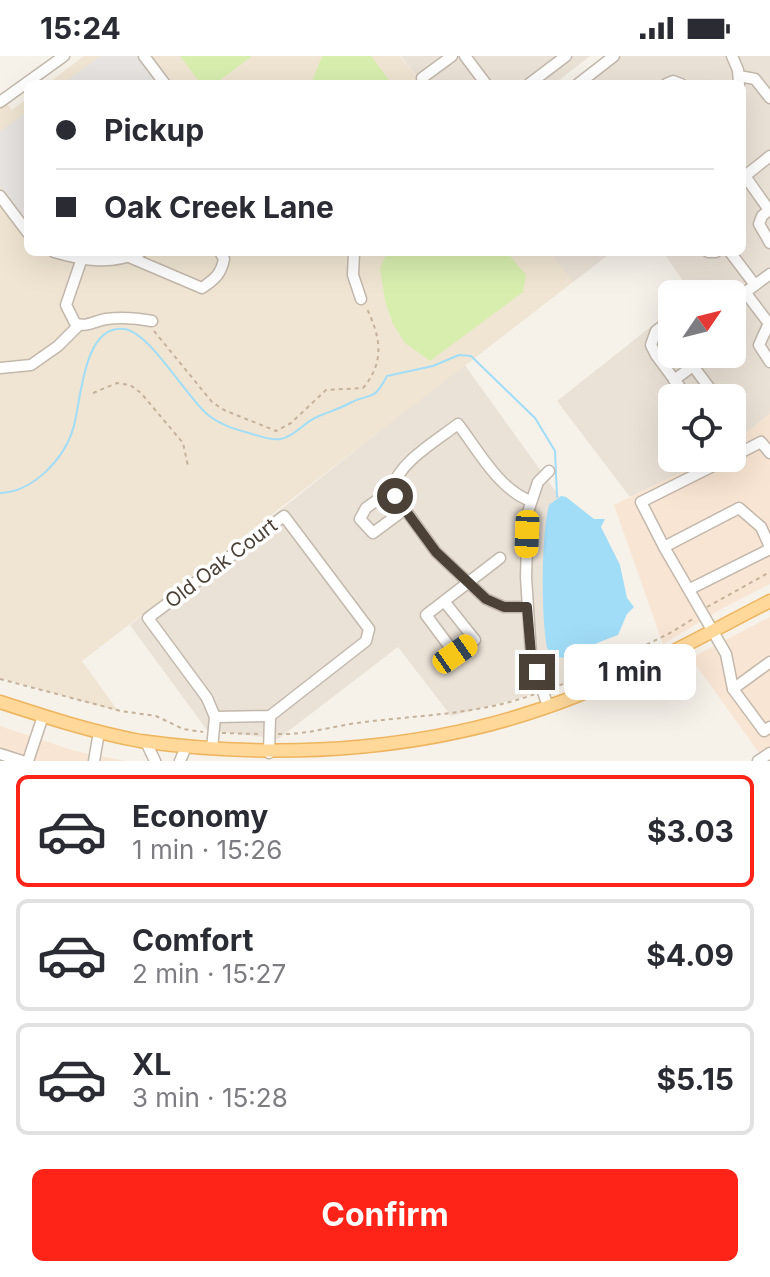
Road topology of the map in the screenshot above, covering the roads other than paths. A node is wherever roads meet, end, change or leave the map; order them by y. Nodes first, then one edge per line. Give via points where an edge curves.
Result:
1 (144, 56) edge
2 (452, 56) edge
3 (465, 56) edge
4 (566, 56) edge
5 (614, 56) edge
6 (732, 56) edge
7 (61, 57) edge
8 (422, 78) dead end
9 (30, 80) edge
10 (162, 80) edge
11 (483, 80) edge
12 (534, 80) edge
13 (583, 80) edge
14 (739, 80) edge
15 (24, 84) edge
16 (770, 98) edge
17 (0, 102) edge
18 (770, 156) edge
19 (746, 175) edge
20 (746, 177) edge
21 (0, 196) edge
22 (769, 210) edge
23 (24, 228) edge
24 (770, 243) edge
25 (66, 256) edge
26 (222, 256) edge
27 (354, 256) edge
28 (733, 256) edge
29 (129, 257) joint
30 (81, 261) junction
31 (770, 274) edge
32 (755, 285) junction
33 (746, 291) edge
34 (746, 293) edge
35 (361, 299) road end
36 (766, 310) edge
37 (152, 321) road end
38 (769, 324) edge
39 (79, 325) junction
40 (658, 330) edge
41 (658, 356) edge
42 (770, 362) edge
43 (0, 368) edge
44 (666, 368) edge
45 (690, 368) edge
46 (674, 380) junction
47 (678, 384) edge
48 (746, 450) edge
49 (770, 453) edge
50 (549, 471) dead end
51 (701, 472) edge
52 (391, 490) junction
53 (531, 501) junction
54 (404, 510) junction
55 (765, 524) edge
56 (664, 547) junction
57 (770, 548) edge
58 (500, 558) dead end
59 (468, 581) junction
60 (690, 589) junction
61 (444, 601) junction
62 (770, 601) edge
63 (527, 607) junction
64 (713, 630) junction
65 (770, 662) edge
66 (733, 689) junction
67 (0, 702) edge
68 (548, 707) junction
69 (43, 716) junction
70 (270, 716) junction
71 (215, 717) junction
72 (770, 727) edge
73 (99, 732) junction
74 (146, 742) junction
75 (186, 747) junction
76 (212, 749) junction
77 (269, 753) junction
78 (770, 753) edge
79 (0, 754) edge
80 (25, 761) edge
81 (94, 761) edge
82 (155, 761) edge
83 (180, 761) edge
84 (758, 761) edge

1 - 10 street
2 - 8 street
3 - 11 street
4 - 12 street
5 - 13 street
6 - 14 street
7 - 9 street
14 - 16 street via 753,78
15 - 17 street
18 - 19 street
20 - 22 street
21 - 23 street
22 - 24 street via 759,224
25 - 30 street
26 - 29 street via 217,278 202,288
27 - 35 street
28 - 32 street
29 - 30 street
30 - 39 street via 66,305
31 - 32 street
32 - 33 street
34 - 36 street
36 - 38 street
37 - 39 street via 133,317
38 - 42 street via 759,345
39 - 43 street via 31,365
40 - 41 street via 651,345
44 - 46 street
45 - 46 street
46 - 47 street
48 - 49 street via 761,442
50 - 53 street
51 - 56 street via 641,502
52 - 53 street via 410,462 458,424 505,484
52 - 54 street
52 - 54 street via 360,519 373,533
53 - 63 street
54 - 59 street via 436,552
55 - 56 street via 739,508
55 - 57 street
56 - 60 street
57 - 60 street
58 - 59 street
59 - 61 street
59 - 63 street via 486,599 504,607
60 - 64 street
61 - 61 street via 426,615 455,654 475,640
62 - 64 main road
63 - 68 street via 531,654
64 - 66 street via 726,654
64 - 68 main road
65 - 66 street
66 - 72 street via 764,731
67 - 69 main road
68 - 77 main road via 418,741
69 - 73 main road
69 - 80 street
70 - 71 street
70 - 71 street, Old Oak Court via 369,636 369,629 284,516 148,618 207,698
70 - 77 street
71 - 76 street
73 - 74 main road
73 - 81 street
74 - 75 main road
74 - 82 street
75 - 76 main road
75 - 83 street
76 - 77 main road
78 - 84 street
79 - 80 street

